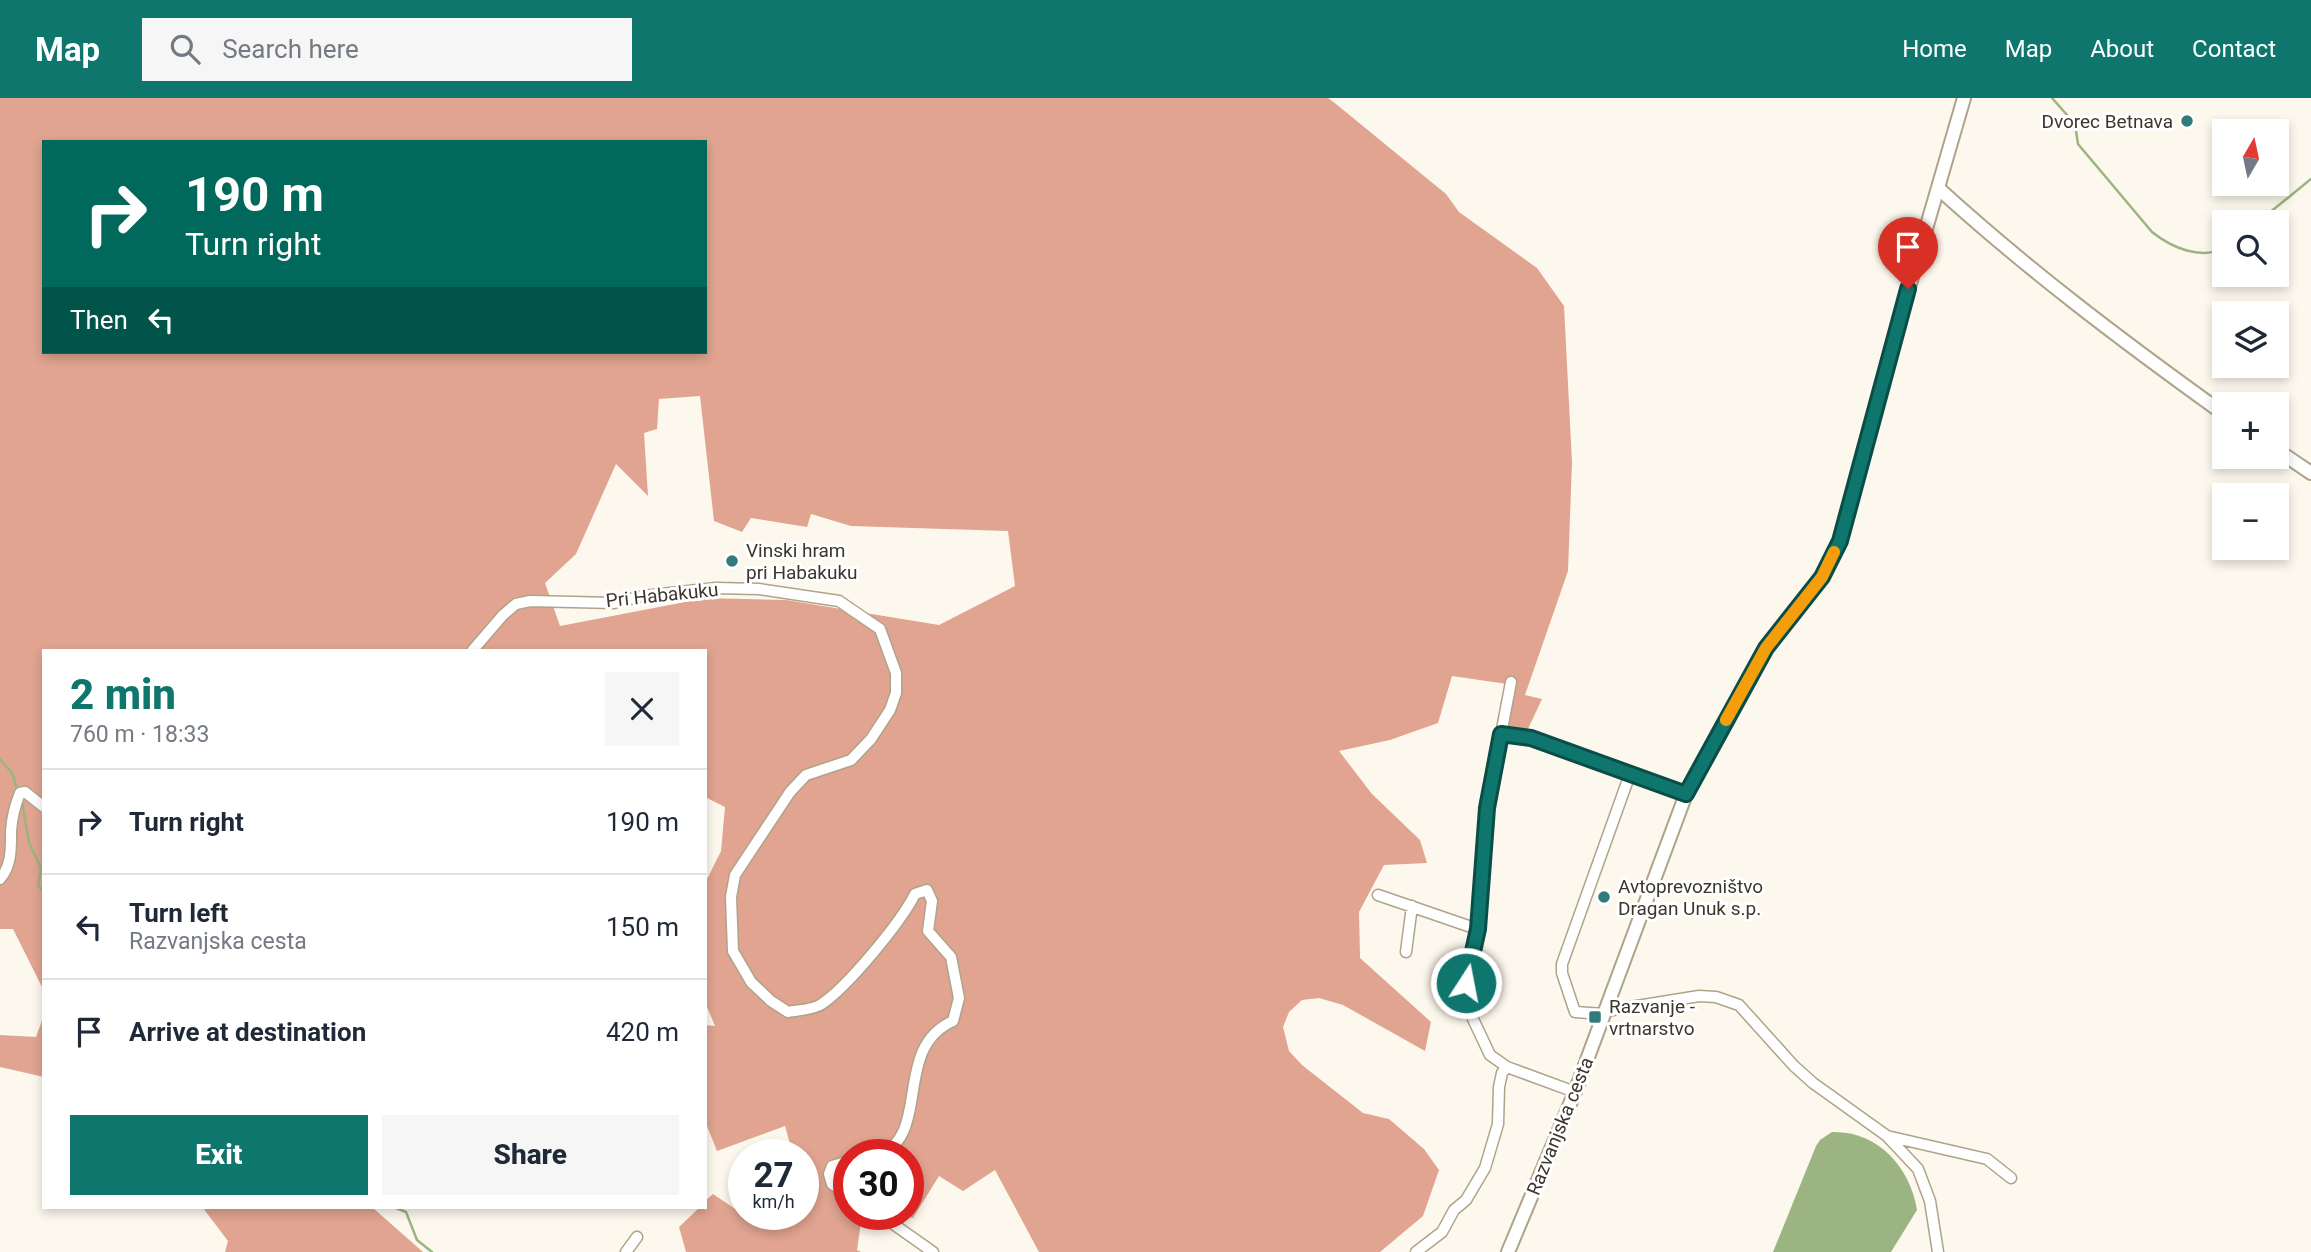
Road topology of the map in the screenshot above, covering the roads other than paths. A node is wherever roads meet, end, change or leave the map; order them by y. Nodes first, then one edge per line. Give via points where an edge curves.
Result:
1 (1964, 98) edge
2 (1938, 188) junction
3 (2212, 405) edge
4 (2289, 458) edge
5 (2311, 472) edge
6 (474, 649) edge
7 (1511, 682) dead end
8 (1501, 734) junction
9 (1630, 774) junction
10 (1686, 794) junction
11 (42, 805) edge
12 (0, 878) edge
13 (1378, 895) dead end
14 (1412, 906) junction
15 (1478, 929) junction
16 (1406, 952) dead end
17 (1605, 1013) junction
18 (1507, 1067) junction
19 (1575, 1092) junction
20 (1887, 1136) junction
21 (899, 1139) edge
22 (833, 1166) edge
23 (2011, 1178) dead end
24 (833, 1185) edge
25 (902, 1230) edge
26 (637, 1237) dead end
27 (626, 1252) edge
28 (933, 1252) edge
29 (1416, 1252) edge
30 (1508, 1252) edge
31 (1938, 1252) edge

1 - 2 street, Razvanjska cesta
2 - 3 street via 2040,276
2 - 10 street, Razvanjska cesta via 1840,541 1822,577 1766,648
4 - 5 street
6 - 21 street, Pri Habakuku via 516,604 614,603 716,588 759,589 839,601 880,629 896,673 890,710 851,760 806,775 790,792 736,875 731,897 733,951 751,982 788,1012 817,1007 840,990 905,913 915,894 927,890 932,901 928,931 951,957 959,998 953,1021 939,1028 922,1049 908,1119
7 - 8 street
8 - 9 street via 1531,738
8 - 15 street via 1487,808
9 - 10 street
9 - 17 street via 1562,964 1575,1012
10 - 17 street, Razvanjska cesta
11 - 12 street via 20,793 14,807 12,849
13 - 14 street
14 - 15 street
14 - 16 street
15 - 18 street via 1466,983 1473,1019 1490,1055
17 - 19 street, Razvanjska cesta
17 - 20 street via 1699,996 1740,1005 1812,1083
18 - 19 street
18 - 29 street via 1502,1073 1498,1124 1485,1168 1441,1232
19 - 30 street, Razvanjska cesta
20 - 23 street via 1987,1159
20 - 31 street via 1918,1169 1930,1200
22 - 24 street via 829,1174
25 - 28 street
26 - 27 street

